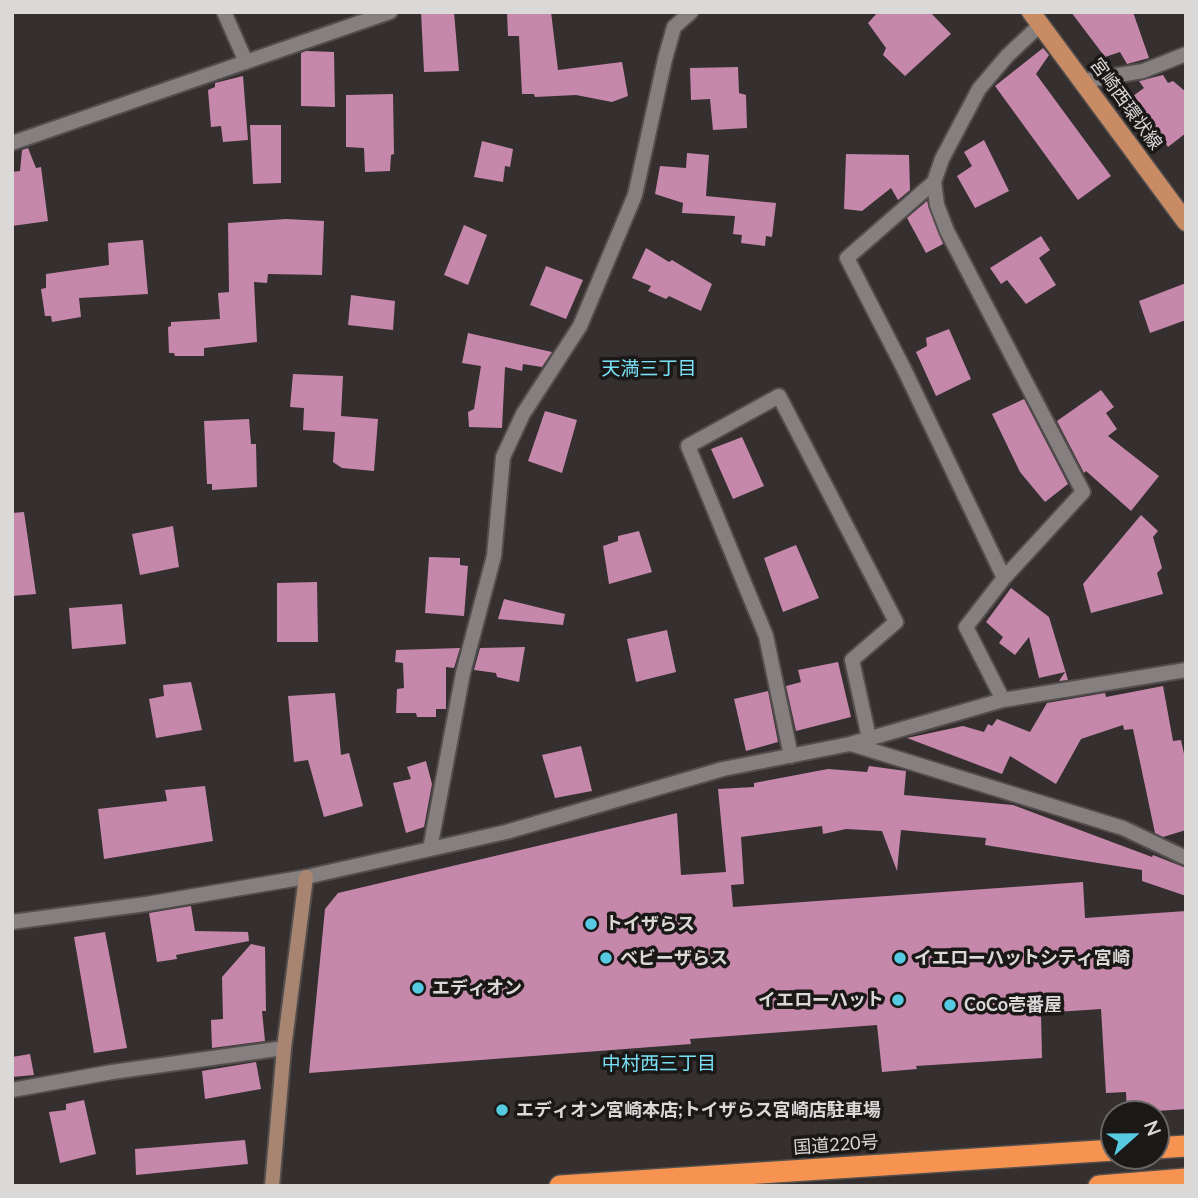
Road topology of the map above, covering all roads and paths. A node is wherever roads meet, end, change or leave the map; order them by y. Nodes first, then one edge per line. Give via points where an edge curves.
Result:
1 (224, 12) edge
2 (390, 12) edge
3 (691, 12) edge
4 (1036, 18) edge
5 (1186, 54) edge
6 (246, 62) junction
7 (1083, 81) junction
8 (12, 143) edge
9 (934, 182) junction
10 (1179, 203) edge
11 (1186, 222) edge
12 (1004, 578) junction
13 (1186, 670) edge
14 (1003, 699) junction
15 (869, 738) junction
16 (850, 744) junction
17 (791, 756) junction
18 (430, 849) junction
19 (1186, 858) edge
20 (306, 877) junction
21 (12, 922) edge
22 (284, 1048) junction
23 (12, 1090) edge
24 (1100, 1151) edge
25 (1186, 1179) edge
26 (272, 1186) edge
27 (560, 1186) edge
28 (1098, 1186) edge

1 - 6 street
2 - 6 street
3 - 18 street via 674,27 635,195 580,326 523,414 503,457 494,556 463,673
4 - 7 main road, 宮崎西環状線
4 - 9 street via 979,89
5 - 7 street via 1143,71
6 - 8 street
7 - 10 main road, 宮崎西環状線
9 - 12 street via 947,231 1083,492
9 - 12 street via 847,258
10 - 11 main road, 宮崎西環状線
12 - 14 street via 965,627
13 - 14 street
14 - 15 street
15 - 16 street
15 - 17 street via 852,660 896,622 779,396 688,446 766,636
16 - 17 street
16 - 19 street via 1124,828
17 - 18 street via 723,769 506,832
18 - 20 street
20 - 21 street
20 - 22 street
22 - 23 street
22 - 26 street
24 - 27 highway, 国道220号
25 - 28 highway

